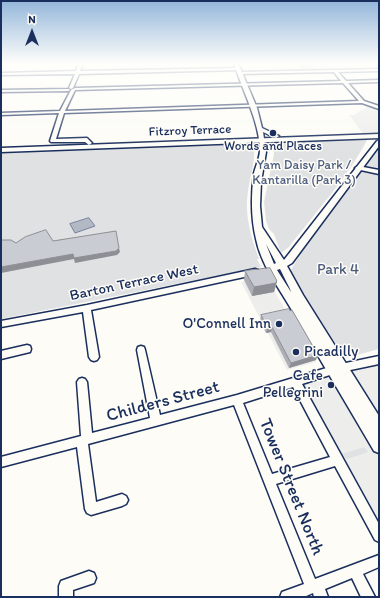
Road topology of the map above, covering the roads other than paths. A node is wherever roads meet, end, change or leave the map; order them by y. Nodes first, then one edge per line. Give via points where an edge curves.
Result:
1 (72, 90) edge
2 (34, 91) edge
3 (247, 91) edge
4 (352, 91) edge
5 (1, 92) edge
6 (362, 102) junction
7 (253, 107) junction
8 (379, 108) edge
9 (62, 112) junction
10 (1, 114) edge
11 (378, 134) edge
12 (263, 136) junction
13 (319, 136) junction
14 (242, 140) junction
15 (197, 141) junction
16 (126, 142) junction
17 (89, 143) junction
18 (164, 144) junction
19 (40, 145) junction
20 (114, 146) junction
21 (1, 147) edge
22 (71, 147) junction
23 (1, 150) edge
24 (263, 153) junction
25 (359, 166) junction
26 (379, 172) edge
27 (259, 180) junction
28 (278, 265) junction
29 (87, 308) junction
30 (1, 324) edge
31 (27, 349) dead end
32 (141, 350) dead end
33 (1, 355) edge
34 (94, 357) dead end
35 (379, 360) edge
36 (337, 369) junction
37 (295, 381) junction
38 (82, 382) dead end
39 (237, 400) junction
40 (156, 421) junction
41 (379, 428) edge
42 (84, 440) junction
43 (379, 446) edge
44 (337, 460) junction
45 (1, 462) edge
46 (270, 480) junction
47 (122, 500) dead end
48 (379, 536) edge
49 (379, 561) edge
50 (355, 571) junction
51 (89, 578) dead end
52 (317, 590) edge
53 (66, 597) edge
54 (288, 597) edge
55 (368, 597) edge

1 - 9 street
2 - 5 street
3 - 7 main road
4 - 6 street
6 - 7 street
6 - 8 street
7 - 9 street
7 - 12 main road via 254,118
9 - 10 street
9 - 17 street via 53,141 88,140
11 - 13 highway, Fitzroy Terrace
11 - 13 highway, Fitzroy Terrace
11 - 25 main road
11 - 28 main road
12 - 13 highway, Fitzroy Terrace
12 - 13 highway, Fitzroy Terrace
12 - 14 highway, Fitzroy Terrace
12 - 24 main road
12 - 27 main road via 270,150 264,174
14 - 15 highway, Fitzroy Terrace
14 - 24 main road via 256,144
15 - 16 highway, Fitzroy Terrace
15 - 18 highway, Fitzroy Terrace
16 - 17 highway, Fitzroy Terrace
16 - 18 highway
17 - 19 highway, Fitzroy Terrace
17 - 20 highway
18 - 20 highway, Fitzroy Terrace
19 - 21 highway, Fitzroy Terrace
19 - 22 highway
20 - 22 highway, Fitzroy Terrace
22 - 23 highway, Fitzroy Terrace
24 - 27 main road via 258,173
25 - 26 street
25 - 28 main road via 290,260
27 - 28 main road via 255,206 258,227 261,240
28 - 29 street, Barton Terrace West
28 - 36 main road
29 - 30 street, Barton Terrace West
29 - 34 street
31 - 33 street
32 - 40 street
35 - 36 street, Childers Street
36 - 37 street, Childers Street
36 - 41 main road
36 - 43 main road
37 - 39 street, Childers Street
37 - 44 street
38 - 42 street
39 - 40 street, Childers Street
39 - 46 street, Tower Street North
40 - 42 street, Childers Street
42 - 45 street, Childers Street
42 - 47 street via 91,509
44 - 46 street
44 - 48 street
46 - 52 street, Tower Street North
49 - 50 street
50 - 52 street
50 - 55 street
51 - 53 street via 66,586
52 - 54 street

